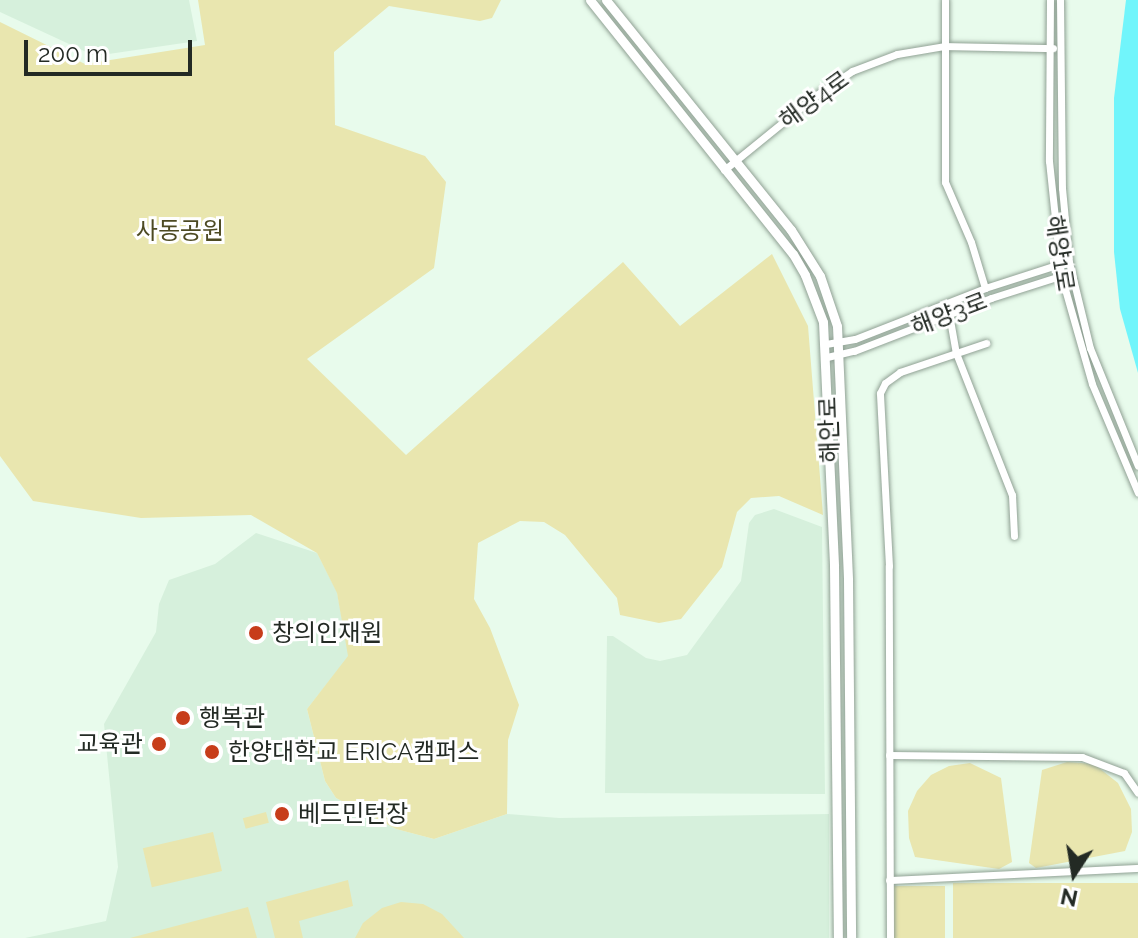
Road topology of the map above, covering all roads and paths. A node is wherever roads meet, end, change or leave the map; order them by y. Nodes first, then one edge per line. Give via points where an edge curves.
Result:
1 (590, 0) edge
2 (606, 0) edge
3 (945, 0) edge
4 (1050, 0) edge
5 (1060, 0) edge
6 (945, 46) junction
7 (1050, 48) junction
8 (1059, 48) junction
9 (736, 161) junction
10 (724, 170) junction
11 (1069, 262) junction
12 (1059, 264) junction
13 (1071, 272) junction
14 (1061, 275) junction
15 (985, 288) junction
16 (949, 314) junction
17 (839, 342) junction
18 (986, 343) dead end
19 (826, 344) junction
20 (956, 353) junction
21 (840, 355) junction
22 (827, 357) junction
23 (1138, 466) edge
24 (1138, 493) edge
25 (1014, 536) dead end
26 (889, 755) junction
27 (1138, 793) edge
28 (1138, 868) edge
29 (889, 880) junction
30 (838, 938) edge
31 (851, 938) edge
32 (890, 938) edge

1 - 10 main road, 해안로
2 - 9 main road, 해안로
3 - 6 street
4 - 7 street, 해양1로
5 - 8 street, 해양1로
6 - 7 street, 해양4로
6 - 9 street, 해양4로 via 897,54 852,71
6 - 15 street via 945,182
7 - 8 street, 해양4로
7 - 12 street, 해양1로 via 1049,161
8 - 11 street, 해양1로
9 - 10 street, 해양4로
9 - 17 main road, 해안로 via 810,257 829,297
10 - 19 main road, 해안로 via 793,254 814,295
11 - 12 street, 해양3로
11 - 13 street, 해양1로
12 - 14 street, 해양1로
12 - 15 street, 해양3로
13 - 14 street, 해양3로
13 - 23 street, 해양1로 via 1094,359
14 - 16 street, 해양3로
14 - 24 street, 해양1로 via 1087,372
15 - 17 street, 해양3로
16 - 20 street
16 - 21 street, 해양3로
17 - 19 street, 해양3로
17 - 21 main road, 해안로
18 - 20 street
19 - 22 main road, 해안로
20 - 25 street via 1012,495
20 - 26 street via 900,372 880,393 889,566
21 - 22 street, 해양3로
21 - 31 main road, 해안로
22 - 30 main road, 해안로
26 - 27 street via 1082,757 1124,773
26 - 29 street
28 - 29 street
29 - 32 street

